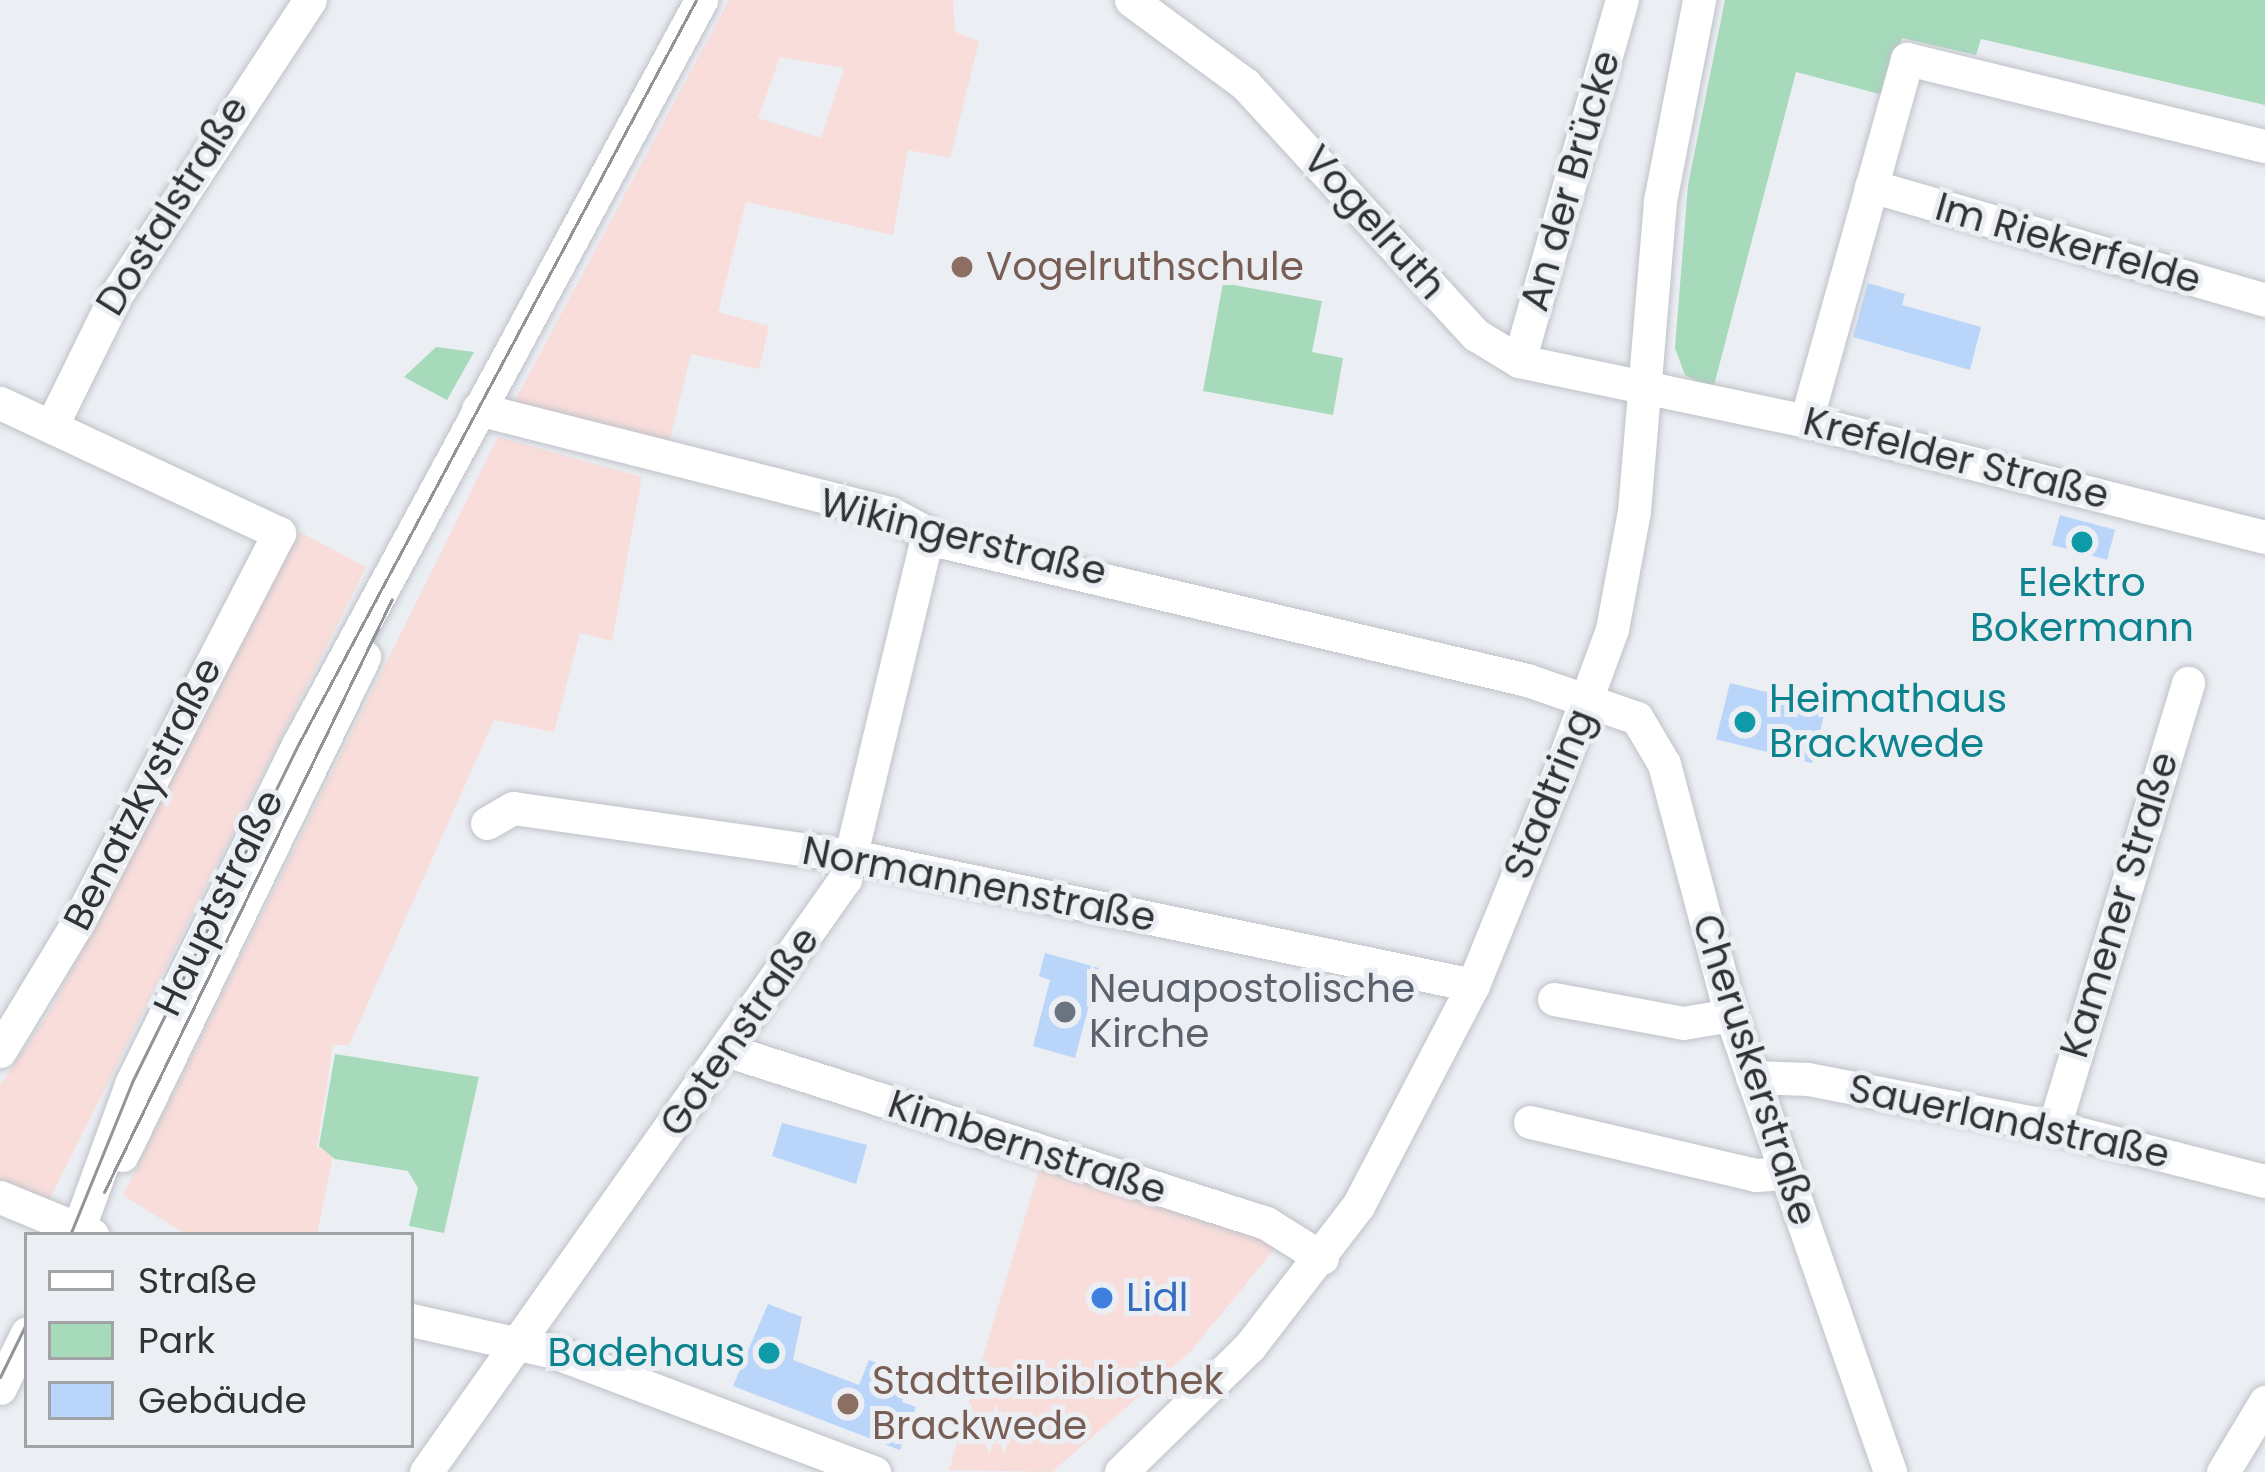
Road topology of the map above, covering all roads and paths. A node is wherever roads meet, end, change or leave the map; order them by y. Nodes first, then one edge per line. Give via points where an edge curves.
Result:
1 (310, 0) edge
2 (701, 0) edge
3 (1131, 0) edge
4 (1622, 0) edge
5 (1700, 0) edge
6 (2265, 146) edge
7 (1871, 186) junction
8 (2265, 300) edge
9 (1519, 361) junction
10 (1644, 394) junction
11 (0, 404) edge
12 (478, 410) junction
13 (1806, 421) junction
14 (53, 422) junction
15 (928, 534) junction
16 (2265, 537) edge
17 (2188, 683) dead end
18 (1588, 699) junction
19 (487, 824) dead end
20 (851, 856) junction
21 (1473, 985) junction
22 (1554, 999) dead end
23 (1731, 1016) junction
24 (726, 1050) junction
25 (0, 1051) edge
26 (1752, 1077) junction
27 (1530, 1122) dead end
28 (2054, 1127) junction
29 (1785, 1173) junction
30 (2265, 1181) edge
31 (0, 1197) edge
32 (80, 1232) edge
33 (83, 1232) edge
34 (1322, 1258) junction
35 (414, 1320) edge
36 (24, 1339) edge
37 (517, 1343) junction
38 (0, 1388) edge
39 (2265, 1402) edge
40 (426, 1472) edge
41 (874, 1472) edge
42 (1121, 1472) edge
43 (1890, 1472) edge
44 (2223, 1472) edge

1 - 14 street, Dostalstraße via 166,212
2 - 12 street, Hauptstraße
3 - 9 street, Vogelruth via 1245,85 1476,335
4 - 9 street, An der Brücke
5 - 10 street, Stadtring via 1660,201
6 - 7 street via 1907,59
7 - 8 street, Im Riekerfelde
7 - 13 street
9 - 10 street, Vogelruth
10 - 13 street, Krefelder Straße
10 - 18 street, Stadtring via 1621,582
11 - 14 street
12 - 15 street, Wikingerstraße via 890,513
12 - 33 street, Hauptstraße via 388,590 322,754
13 - 16 street, Krefelder Straße
14 - 25 street, Benatzkystraße via 279,533 78,922
15 - 18 street, Wikingerstraße
15 - 20 street, Gotenstraße
17 - 28 street, Kamener Straße
18 - 21 street, Stadtring
18 - 23 street, Cheruskerstraße via 1636,718 1656,747
19 - 20 street, Normannenstraße via 513,808
20 - 21 street, Normannenstraße
20 - 24 street, Gotenstraße via 833,900
21 - 34 street, Stadtring via 1383,1166
22 - 23 street via 1683,1023
23 - 26 street, Cheruskerstraße
24 - 34 street, Kimbernstraße via 1266,1223
24 - 37 street, Gotenstraße
26 - 28 street, Sauerlandstraße via 1808,1079
26 - 29 street, Cheruskerstraße
27 - 29 street via 1756,1175
28 - 30 street, Sauerlandstraße
29 - 43 street, Cheruskerstraße
31 - 32 street
34 - 42 street, Stadtring via 1227,1371
35 - 37 street
36 - 38 street
37 - 40 street, Gotenstraße
37 - 41 street
39 - 44 street

